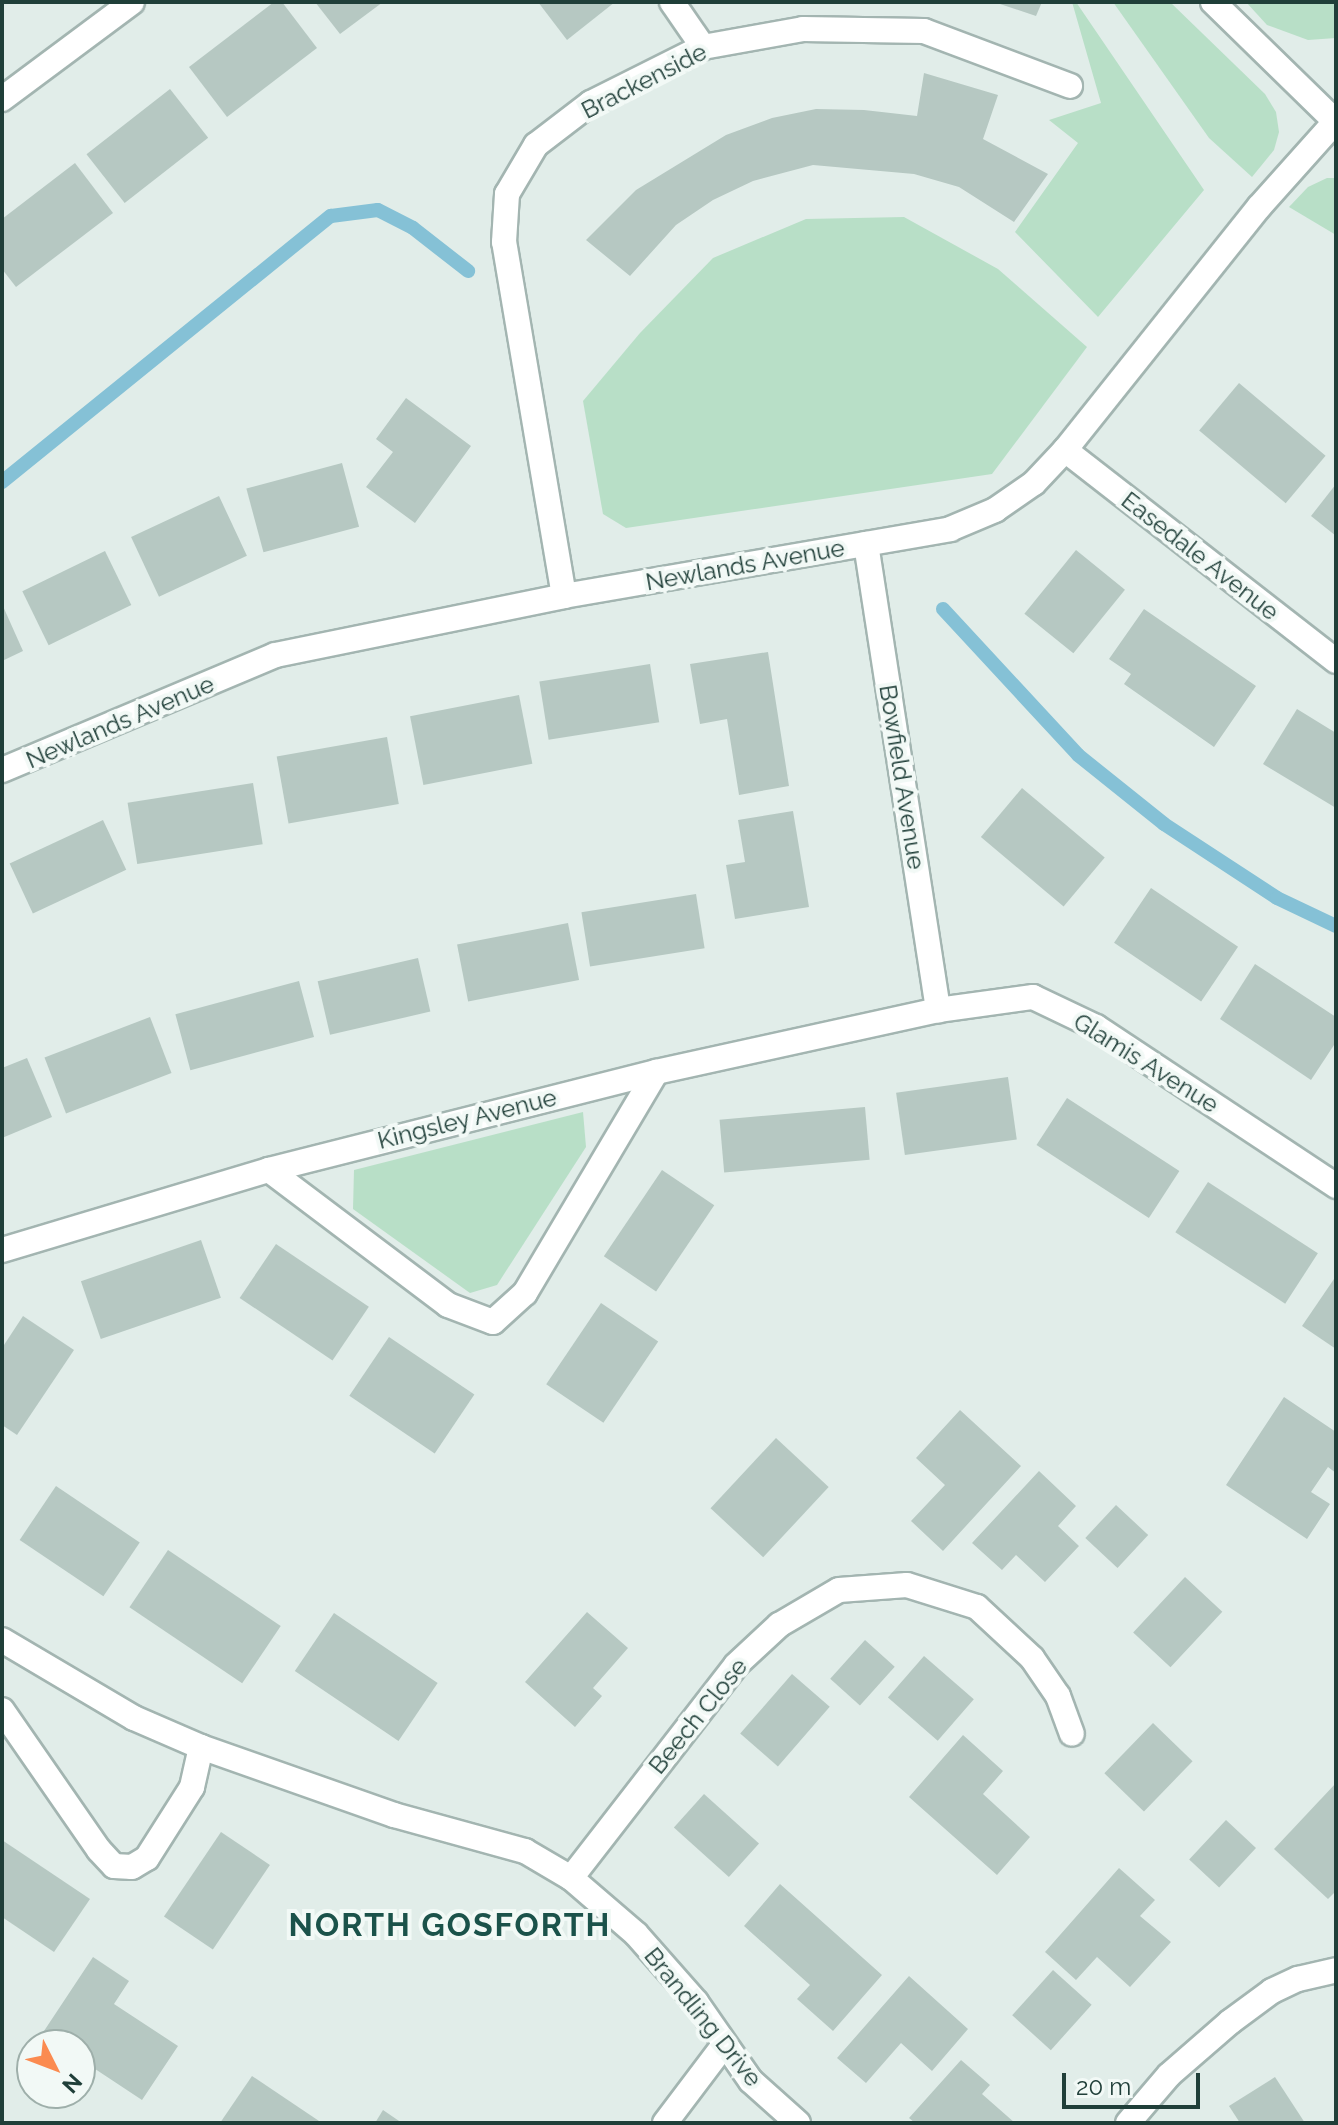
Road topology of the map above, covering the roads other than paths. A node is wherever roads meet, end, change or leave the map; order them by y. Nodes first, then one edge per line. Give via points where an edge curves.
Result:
1 (132, 2) edge
2 (672, 2) edge
3 (1213, 2) edge
4 (703, 47) junction
5 (1070, 86) dead end
6 (2, 99) edge
7 (1336, 122) edge
8 (1065, 450) junction
9 (866, 544) junction
10 (564, 596) junction
11 (1336, 661) edge
12 (2, 770) edge
13 (938, 1010) junction
14 (656, 1072) junction
15 (269, 1170) junction
16 (1336, 1186) edge
17 (2, 1250) edge
18 (2, 1640) edge
19 (2, 1710) edge
20 (1072, 1734) dead end
21 (201, 1747) junction
22 (571, 1878) junction
23 (1336, 1970) edge
24 (724, 2045) junction
25 (665, 2123) edge
26 (798, 2123) edge
27 (1128, 2123) edge

1 - 6 street
2 - 4 street
3 - 7 street
4 - 5 street, Brackenside via 803,29 924,31
4 - 10 street, Brackenside via 591,103 536,145 507,194 504,242
7 - 8 street, Newlands Avenue via 1259,207
8 - 9 street, Newlands Avenue via 1034,483 995,510 950,529
8 - 11 street, Easedale Avenue
9 - 10 street, Newlands Avenue
9 - 13 street, Bowfield Avenue
10 - 12 street, Newlands Avenue via 275,655
13 - 14 street, Kingsley Avenue
13 - 16 street, Glamis Avenue via 1033,997 1096,1027
14 - 15 street, Kingsley Avenue
14 - 15 street via 525,1293 493,1322 448,1305
15 - 17 street, Kingsley Avenue
18 - 21 street, Brandling Drive via 134,1718
19 - 21 street via 114,1866 132,1867 147,1858 192,1787
20 - 22 street, Beech Close via 1058,1696 1032,1658 977,1607 907,1585 839,1590 779,1625 736,1665
21 - 22 street, Brandling Drive via 394,1815 525,1851
22 - 24 street, Brandling Drive via 636,1934 696,2002
23 - 27 street via 1298,1979 1251,2006 1169,2075
24 - 25 street
24 - 26 street, Brandling Drive via 751,2081

